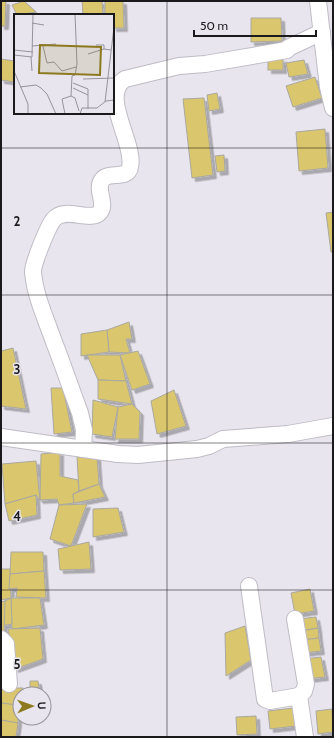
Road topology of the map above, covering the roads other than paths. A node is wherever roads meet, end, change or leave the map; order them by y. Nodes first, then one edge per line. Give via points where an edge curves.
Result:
1 (318, 1) edge
2 (322, 32) junction
3 (333, 108) edge
4 (333, 426) edge
5 (1, 437) edge
6 (83, 449) junction
7 (249, 586) dead end
8 (295, 619) dead end
9 (1, 640) edge
10 (9, 684) dead end
11 (299, 696) junction
12 (305, 737) edge

1 - 2 street
2 - 3 street
2 - 6 street via 287,50 179,66 125,79 119,83 115,99 130,168 124,174 105,176 100,184 102,207 96,215 61,214 55,218 33,271 38,298 80,413 84,430
4 - 6 street via 288,434 223,439 197,449 138,455
5 - 6 street
7 - 11 street via 265,699 270,701
8 - 11 street via 306,684
9 - 10 street via 6,644
11 - 12 street

